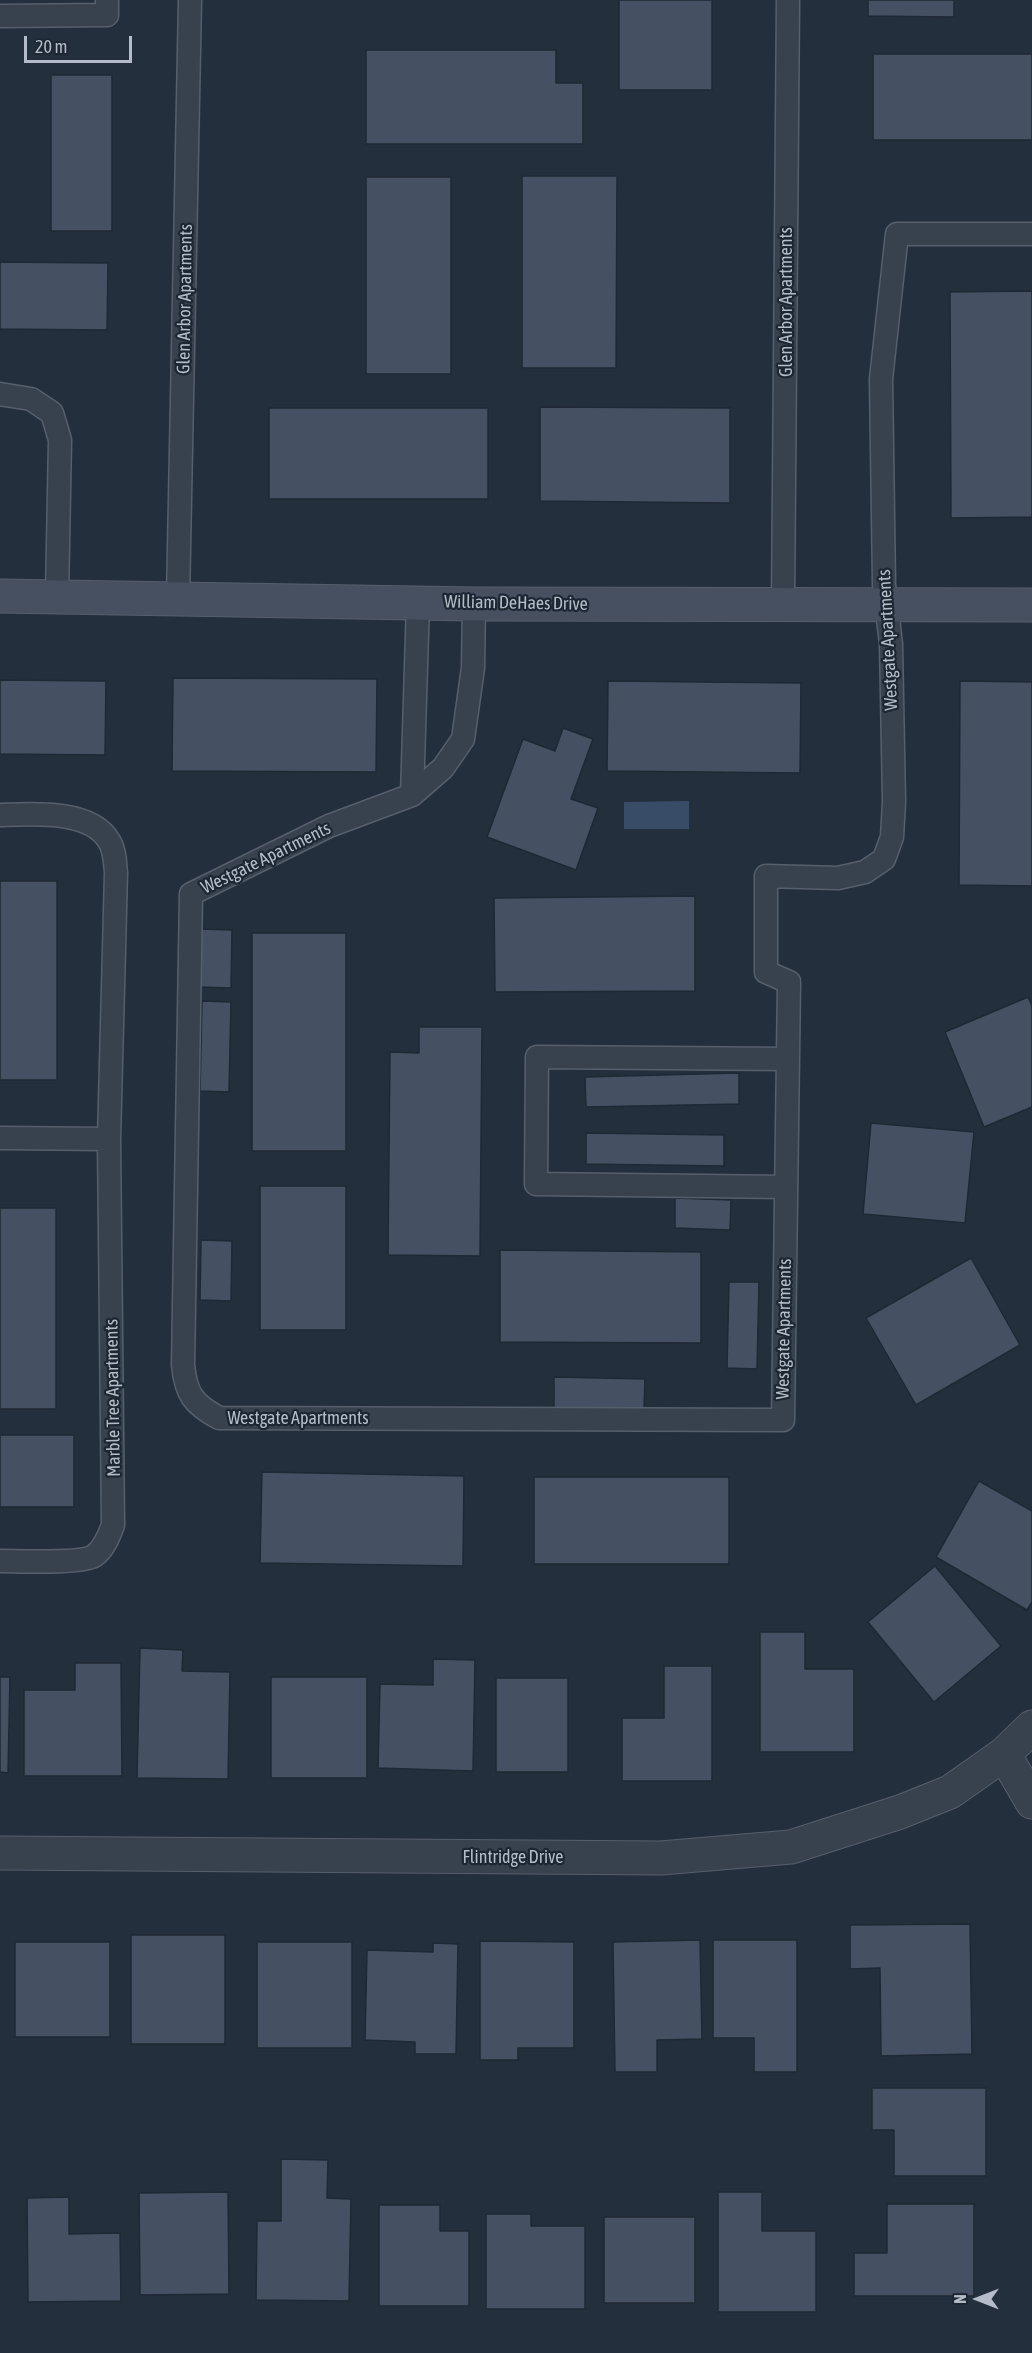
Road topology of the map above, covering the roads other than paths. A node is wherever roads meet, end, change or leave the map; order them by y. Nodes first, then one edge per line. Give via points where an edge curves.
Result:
1 (107, 0) edge
2 (190, 0) edge
3 (788, 0) edge
4 (0, 16) edge
5 (1032, 234) edge
6 (0, 394) edge
7 (0, 596) edge
8 (57, 596) junction
9 (178, 598) junction
10 (418, 602) junction
11 (474, 604) junction
12 (886, 604) junction
13 (1032, 604) edge
14 (783, 605) junction
15 (412, 795) junction
16 (0, 815) edge
17 (788, 1059) junction
18 (0, 1138) edge
19 (109, 1139) junction
20 (786, 1187) junction
21 (0, 1561) edge
22 (1032, 1727) edge
23 (1004, 1754) junction
24 (1032, 1802) edge
25 (0, 1853) edge

1 - 4 lane via 107,15
2 - 9 lane, Glen Arbor Apartments
3 - 14 lane, Glen Arbor Apartments
5 - 12 lane, Westgate Apartments via 897,234 882,379
6 - 8 lane via 31,399 52,413 60,440
7 - 8 street, William DeHaes Drive
8 - 9 street, William DeHaes Drive
9 - 10 street, William DeHaes Drive
10 - 11 street, William DeHaes Drive
10 - 15 lane
11 - 14 street, William DeHaes Drive
11 - 15 lane, Westgate Apartments via 473,668 463,739 443,768
12 - 13 street, William DeHaes Drive
12 - 14 street, William DeHaes Drive
12 - 17 lane, Westgate Apartments via 891,644 894,802 892,837 885,859 865,872 838,878 766,876 766,972 789,982
15 - 20 lane, Westgate Apartments via 329,826 191,894 183,1365 185,1385 199,1407 219,1418 783,1420
16 - 19 lane, Marble Tree Apartments via 60,814 76,819 97,828 109,840 114,854
17 - 20 lane, Westgate Apartments
17 - 20 lane via 537,1057 536,1184
18 - 19 lane
19 - 21 lane, Marble Tree Apartments via 113,1525 107,1542 93,1557
22 - 23 street, Flintridge Drive
23 - 24 street
23 - 25 street, Flintridge Drive via 950,1792 791,1847 661,1858

